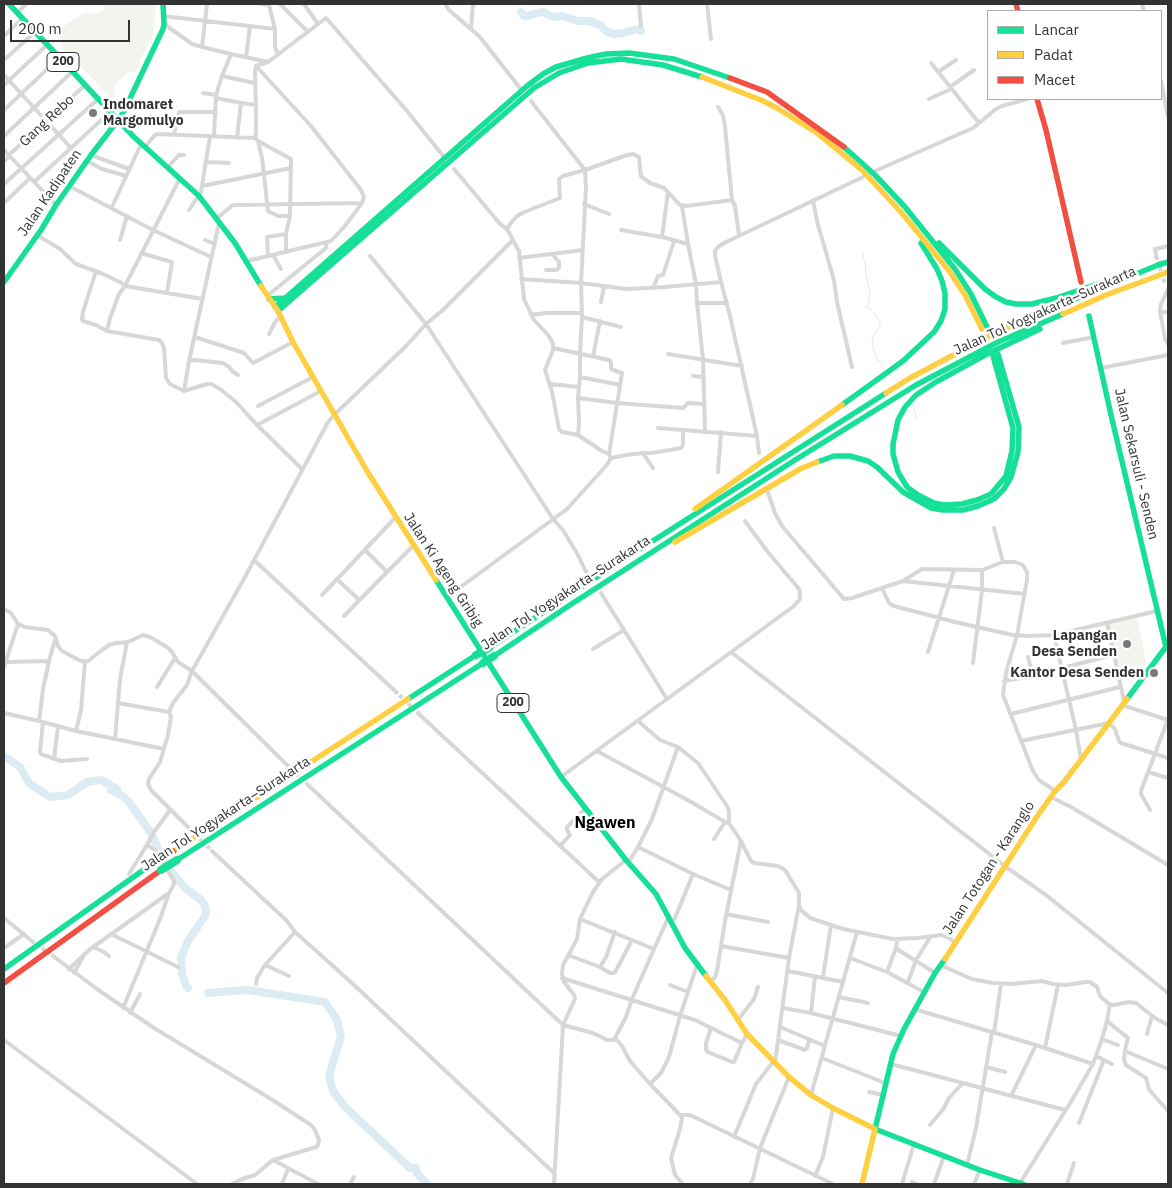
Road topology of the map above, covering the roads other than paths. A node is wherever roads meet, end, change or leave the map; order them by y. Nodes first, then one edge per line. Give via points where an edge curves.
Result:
1 (9, 4) edge
2 (26, 4) edge
3 (163, 4) edge
4 (207, 4) edge
5 (260, 4) edge
6 (269, 4) edge
7 (280, 4) edge
8 (304, 4) edge
9 (445, 4) edge
10 (473, 4) edge
11 (640, 4) edge
12 (707, 4) edge
13 (20, 15) junction
14 (164, 20) junction
15 (205, 21) junction
16 (318, 24) junction
17 (250, 26) junction
18 (641, 26) dead end
19 (276, 29) junction
20 (471, 30) junction
21 (35, 32) junction
22 (308, 32) junction
23 (4, 36) edge
24 (711, 39) dead end
25 (47, 45) junction
26 (202, 48) junction
27 (231, 54) junction
28 (278, 54) junction
29 (246, 56) junction
30 (59, 58) junction
31 (4, 60) edge
32 (956, 60) dead end
33 (268, 62) junction
34 (931, 63) dead end
35 (256, 66) junction
36 (974, 70) dead end
37 (72, 72) junction
38 (938, 72) junction
39 (4, 75) edge
40 (222, 76) junction
41 (9, 80) junction
42 (256, 83) junction
43 (4, 85) edge
44 (84, 86) junction
45 (1162, 86) edge
46 (520, 88) dead end
47 (951, 88) junction
48 (203, 93) dead end
49 (20, 94) junction
50 (216, 97) junction
51 (929, 99) dead end
52 (97, 100) junction
53 (1023, 100) edge
54 (1037, 100) edge
55 (531, 101) dead end
56 (240, 103) junction
57 (256, 105) junction
58 (718, 107) dead end
59 (33, 108) junction
60 (4, 110) edge
61 (110, 112) junction
62 (216, 112) junction
63 (1168, 117) edge
64 (119, 118) junction
65 (46, 121) junction
66 (979, 123) junction
67 (58, 134) junction
68 (174, 134) junction
69 (4, 136) edge
70 (212, 136) junction
71 (237, 138) junction
72 (256, 139) junction
73 (143, 145) junction
74 (71, 148) junction
75 (4, 150) edge
76 (9, 155) junction
77 (184, 155) dead end
78 (444, 157) dead end
79 (89, 158) junction
80 (4, 161) edge
81 (206, 162) junction
82 (229, 162) dead end
83 (168, 167) junction
84 (21, 168) junction
85 (291, 168) junction
86 (129, 169) junction
87 (454, 169) dead end
88 (585, 170) junction
89 (876, 171) dead end
90 (264, 174) junction
91 (126, 176) junction
92 (863, 177) dead end
93 (30, 178) junction
94 (180, 178) junction
95 (34, 182) junction
96 (4, 184) edge
97 (69, 186) junction
98 (202, 186) junction
99 (668, 192) junction
100 (198, 196) junction
101 (732, 200) junction
102 (813, 200) junction
103 (4, 203) edge
104 (362, 203) junction
105 (267, 204) junction
106 (290, 204) junction
107 (584, 204) junction
108 (56, 205) junction
109 (682, 206) junction
110 (112, 207) junction
111 (903, 209) junction
112 (189, 210) dead end
113 (608, 214) dead end
114 (127, 216) junction
115 (290, 216) junction
116 (218, 221) junction
117 (506, 229) junction
118 (153, 230) junction
119 (621, 230) dead end
120 (286, 234) junction
121 (37, 235) junction
122 (739, 235) junction
123 (662, 237) junction
124 (120, 240) dead end
125 (205, 240) dead end
126 (513, 240) junction
127 (674, 240) junction
128 (327, 242) junction
129 (215, 244) junction
130 (688, 244) junction
131 (1168, 246) edge
132 (583, 250) junction
133 (286, 252) junction
134 (141, 253) junction
135 (552, 254) junction
136 (271, 256) junction
137 (370, 256) dead end
138 (1156, 256) dead end
139 (211, 257) junction
140 (519, 258) junction
141 (247, 261) junction
142 (1168, 262) edge
143 (1158, 265) junction
144 (281, 269) dead end
145 (546, 270) dead end
146 (96, 271) junction
147 (1168, 272) edge
148 (521, 279) junction
149 (4, 282) edge
150 (721, 282) junction
151 (1081, 282) dead end
152 (581, 283) junction
153 (696, 284) junction
154 (125, 286) junction
155 (1167, 286) edge
156 (604, 287) junction
157 (654, 288) junction
158 (167, 294) junction
159 (1106, 295) junction
160 (268, 298) junction
161 (203, 299) junction
162 (286, 301) junction
163 (601, 302) dead end
164 (697, 303) junction
165 (727, 303) junction
166 (278, 312) junction
167 (1160, 312) junction
168 (1168, 312) edge
169 (531, 315) junction
170 (582, 315) junction
171 (1089, 316) dead end
172 (600, 321) junction
173 (426, 324) junction
174 (621, 326) dead end
175 (984, 328) dead end
176 (107, 331) junction
177 (269, 334) dead end
178 (195, 337) junction
179 (1094, 337) junction
180 (293, 342) junction
181 (1063, 343) dead end
182 (1168, 344) edge
183 (553, 348) junction
184 (580, 353) junction
185 (668, 354) dead end
186 (1168, 354) edge
187 (593, 356) junction
188 (703, 359) junction
189 (189, 360) junction
190 (742, 366) junction
191 (852, 367) dead end
192 (1101, 368) junction
193 (238, 374) dead end
194 (693, 376) dead end
195 (313, 377) junction
196 (580, 377) junction
197 (704, 377) junction
198 (550, 384) junction
199 (620, 385) junction
200 (579, 387) junction
201 (184, 391) junction
202 (321, 392) junction
203 (578, 398) junction
204 (617, 403) junction
205 (704, 404) junction
206 (258, 406) dead end
207 (334, 414) junction
208 (257, 425) junction
209 (658, 428) dead end
210 (683, 431) junction
211 (705, 431) junction
212 (721, 432) junction
213 (578, 435) junction
214 (757, 436) junction
215 (643, 453) junction
216 (759, 453) dead end
217 (610, 456) junction
218 (653, 468) dead end
219 (302, 469) junction
220 (718, 472) dead end
221 (768, 493) dead end
222 (395, 518) junction
223 (553, 519) junction
224 (745, 521) dead end
225 (994, 528) dead end
226 (414, 545) junction
227 (365, 550) junction
228 (254, 560) junction
229 (1003, 562) junction
230 (618, 563) junction
231 (586, 570) tunnel mouth
232 (954, 570) junction
233 (982, 570) junction
234 (387, 572) junction
235 (337, 579) junction
236 (903, 581) junction
237 (949, 586) junction
238 (882, 588) junction
239 (982, 590) junction
240 (601, 593) dead end
241 (1025, 594) junction
242 (322, 595) dead end
243 (446, 597) junction
244 (359, 600) junction
245 (573, 603) junction
246 (4, 609) edge
247 (1157, 611) junction
248 (344, 616) dead end
249 (939, 618) junction
250 (1107, 623) junction
251 (18, 624) junction
252 (977, 627) junction
253 (624, 630) junction
254 (1054, 635) junction
255 (1017, 636) junction
256 (56, 639) junction
257 (127, 642) junction
258 (1168, 646) edge
259 (593, 649) dead end
260 (731, 652) junction
261 (928, 652) dead end
262 (1114, 655) junction
263 (1028, 657) dead end
264 (176, 658) junction
265 (48, 661) junction
266 (85, 662) junction
267 (973, 663) dead end
268 (4, 665) edge
269 (1061, 668) junction
270 (192, 671) junction
271 (1033, 676) junction
272 (1004, 681) junction
273 (1120, 686) junction
274 (157, 687) dead end
275 (395, 691) tunnel mouth
276 (667, 699) junction
277 (1068, 699) junction
278 (118, 703) junction
279 (1123, 704) junction
280 (169, 712) junction
281 (4, 714) edge
282 (419, 714) tunnel mouth
283 (1011, 714) junction
284 (1168, 719) edge
285 (638, 721) junction
286 (41, 722) junction
287 (1109, 723) junction
288 (58, 727) junction
289 (1076, 730) junction
290 (76, 731) junction
291 (115, 739) junction
292 (1021, 741) junction
293 (678, 747) junction
294 (164, 748) junction
295 (598, 751) junction
296 (1155, 754) junction
297 (1168, 758) edge
298 (54, 759) junction
299 (87, 759) dead end
300 (1081, 759) junction
301 (287, 764) tunnel mouth
302 (1148, 772) junction
303 (561, 777) junction
304 (1168, 778) edge
305 (307, 784) tunnel mouth
306 (663, 787) junction
307 (1053, 794) junction
308 (585, 809) junction
309 (170, 810) junction
310 (1150, 810) dead end
311 (727, 823) junction
312 (190, 829) tunnel mouth
313 (714, 839) dead end
314 (741, 841) junction
315 (147, 845) junction
316 (560, 846) junction
317 (638, 847) junction
318 (212, 851) tunnel mouth
319 (627, 861) junction
320 (1168, 865) edge
321 (1006, 867) junction
322 (129, 874) dead end
323 (693, 874) junction
324 (599, 882) junction
325 (731, 890) junction
326 (169, 893) junction
327 (799, 905) junction
328 (726, 914) junction
329 (4, 918) edge
330 (580, 919) junction
331 (670, 919) junction
332 (768, 922) dead end
333 (831, 925) junction
334 (295, 932) junction
335 (615, 932) junction
336 (857, 932) junction
337 (24, 934) junction
338 (111, 934) junction
339 (931, 936) junction
340 (898, 939) junction
341 (632, 940) junction
342 (33, 942) tunnel mouth
343 (955, 943) junction
344 (721, 946) junction
345 (93, 947) junction
346 (4, 948) edge
347 (654, 948) junction
348 (896, 948) junction
349 (146, 951) junction
350 (84, 954) junction
351 (568, 955) junction
352 (54, 956) tunnel mouth
353 (109, 956) dead end
354 (789, 958) junction
355 (850, 958) junction
356 (916, 960) junction
357 (266, 965) junction
358 (697, 965) junction
359 (940, 965) junction
360 (178, 967) dead end
361 (600, 967) junction
362 (69, 968) junction
363 (4, 969) edge
364 (788, 971) junction
365 (887, 972) junction
366 (74, 973) junction
367 (935, 973) junction
368 (289, 976) dead end
369 (815, 976) junction
370 (823, 977) junction
371 (562, 978) junction
372 (711, 981) junction
373 (843, 982) junction
374 (908, 982) junction
375 (4, 983) edge
376 (256, 984) dead end
377 (1001, 984) junction
378 (1058, 984) junction
379 (670, 985) dead end
380 (758, 987) dead end
381 (688, 992) junction
382 (924, 992) junction
383 (1168, 993) edge
384 (140, 994) dead end
385 (839, 997) junction
386 (632, 1000) junction
387 (868, 1003) dead end
388 (1110, 1004) junction
389 (123, 1008) junction
390 (783, 1008) junction
391 (914, 1009) junction
392 (130, 1012) junction
393 (811, 1013) junction
394 (680, 1016) junction
395 (1152, 1016) junction
396 (833, 1019) junction
397 (738, 1020) junction
398 (1107, 1021) junction
399 (563, 1025) junction
400 (1168, 1025) edge
401 (780, 1027) junction
402 (711, 1028) junction
403 (993, 1033) junction
404 (747, 1034) junction
405 (1147, 1034) dead end
406 (901, 1036) junction
407 (615, 1038) junction
408 (1102, 1039) junction
409 (4, 1040) edge
410 (778, 1040) junction
411 (809, 1040) junction
412 (742, 1043) junction
413 (1036, 1045) junction
414 (1118, 1045) dead end
415 (825, 1046) junction
416 (1045, 1048) junction
417 (1125, 1051) junction
418 (1096, 1056) junction
419 (822, 1058) junction
420 (1104, 1060) junction
421 (774, 1063) junction
422 (891, 1064) junction
423 (1093, 1064) junction
424 (1112, 1064) dead end
425 (986, 1067) junction
426 (1168, 1069) edge
427 (1005, 1072) dead end
428 (789, 1077) junction
429 (886, 1083) junction
430 (650, 1084) junction
431 (962, 1084) junction
432 (983, 1089) junction
433 (869, 1092) dead end
434 (883, 1094) junction
435 (811, 1095) junction
436 (1011, 1096) junction
437 (833, 1108) junction
438 (1168, 1109) edge
439 (1066, 1110) junction
440 (680, 1115) junction
441 (1078, 1123) dead end
442 (930, 1125) dead end
443 (875, 1129) junction
444 (734, 1137) junction
445 (914, 1144) junction
446 (760, 1148) junction
447 (944, 1156) junction
448 (273, 1160) junction
449 (1074, 1163) dead end
450 (967, 1165) junction
451 (288, 1169) junction
452 (980, 1170) junction
453 (554, 1173) junction
454 (815, 1176) junction
455 (354, 1177) dead end
456 (912, 1182) dead end
457 (197, 1184) edge
458 (232, 1184) edge
459 (282, 1184) edge
460 (318, 1184) edge
461 (350, 1184) edge
462 (554, 1184) edge
463 (683, 1184) edge
464 (750, 1184) edge
465 (833, 1184) edge
466 (862, 1184) edge
467 (902, 1184) edge
468 (917, 1184) edge
469 (934, 1184) edge
470 (974, 1184) edge
471 (1020, 1184) edge
472 (1067, 1184) edge

1 - 13 main road, Jalan Ki Ageng Gribig / 200
2 - 13 street
3 - 14 main road
4 - 15 street
5 - 6 street
6 - 19 street
7 - 22 street
8 - 16 street
9 - 20 street
10 - 20 street
11 - 18 street
12 - 24 street
13 - 21 main road, Jalan Ki Ageng Gribig / 200
13 - 23 street
14 - 15 street
14 - 26 street via 192,44
14 - 64 main road, Jalan Kadipaten via 162,32
15 - 17 street
15 - 26 street
16 - 22 street
16 - 78 street via 326,18
17 - 19 street
17 - 29 street
19 - 28 street
20 - 46 street
21 - 25 main road, Jalan Ki Ageng Gribig / 200
21 - 31 street
22 - 28 street
25 - 30 main road, Jalan Ki Ageng Gribig / 200
25 - 41 street
26 - 27 street
27 - 29 street
27 - 40 street
28 - 33 street
29 - 33 street
30 - 37 main road, Jalan Ki Ageng Gribig / 200
30 - 49 street
32 - 38 street
33 - 35 street
34 - 38 street
35 - 42 street
35 - 104 street via 311,126 357,184 364,197
36 - 47 street
37 - 44 main road, Jalan Ki Ageng Gribig / 200
37 - 59 street
38 - 47 street
39 - 41 street
40 - 42 street
40 - 50 street
41 - 43 street
41 - 49 street
42 - 57 street
44 - 52 main road, Jalan Ki Ageng Gribig / 200
44 - 65 street, Gang Rebo
45 - 63 street
47 - 51 street
47 - 66 street
48 - 50 street
49 - 59 street
49 - 60 street
50 - 56 street
50 - 62 street
52 - 61 main road, Jalan Ki Ageng Gribig / 200
52 - 67 street
53 - 66 street via 996,109
54 - 151 main road
55 - 88 street
56 - 57 street
56 - 71 street
57 - 72 street
58 - 101 street via 724,121
59 - 65 street
59 - 69 street
61 - 64 main road, Jalan Ki Ageng Gribig / 200
61 - 74 street
62 - 68 street via 178,112
62 - 70 street
64 - 73 main road, Jalan Ki Ageng Gribig / 200
64 - 79 main road, Jalan Kadipaten
65 - 67 street
65 - 76 street, Gang Rebo
66 - 89 street
67 - 74 street
67 - 84 street
68 - 70 street
68 - 73 street via 155,134
70 - 71 street
70 - 81 street
71 - 72 street
72 - 85 street via 291,159
72 - 90 street
73 - 83 main road, Jalan Ki Ageng Gribig / 200
73 - 86 street
74 - 95 street
75 - 76 street
76 - 80 street, Gang Rebo
76 - 84 street
77 - 83 street via 179,155
79 - 86 street
79 - 91 street via 102,169
79 - 97 main road, Jalan Kadipaten
81 - 82 street
81 - 98 street
83 - 94 main road, Jalan Ki Ageng Gribig / 200
84 - 93 street
84 - 96 street
85 - 90 street
85 - 106 street
86 - 91 street
87 - 117 street
88 - 99 street via 635,154 640,158 641,176
88 - 107 street
88 - 117 street via 560,178 560,198 522,213
90 - 98 street
90 - 105 street
91 - 110 street
92 - 102 street
93 - 95 street
93 - 103 street
94 - 100 main road, Jalan Ki Ageng Gribig / 200
94 - 118 street
95 - 108 street
97 - 108 main road, Jalan Kadipaten
97 - 110 street
98 - 100 street
99 - 109 street
99 - 123 street
100 - 112 street
100 - 116 main road, Jalan Ki Ageng Gribig / 200
101 - 109 street
101 - 122 street
102 - 122 street
102 - 191 street
104 - 106 street
104 - 128 street via 345,226
105 - 106 street
105 - 115 street via 269,212
105 - 116 street via 233,205
106 - 115 street
107 - 113 street
107 - 132 street
108 - 121 main road, Jalan Kadipaten
109 - 130 street
110 - 114 street
111 - 143 main road via 985,289 1006,302 1032,304
111 - 162 main road via 862,169 817,133 761,100 663,64 602,60 559,73 534,88
111 - 175 main road via 950,272
111 - 230 main road via 938,269 946,294 941,321 934,332 904,361
114 - 118 street
114 - 124 street
115 - 120 street
116 - 129 street
116 - 141 main road, Jalan Ki Ageng Gribig / 200
117 - 126 street
118 - 134 street
118 - 139 street
119 - 123 street
120 - 133 street
120 - 136 street via 267,237
121 - 146 street via 76,264
121 - 149 main road, Jalan Kadipaten
122 - 150 street via 715,251
123 - 127 street
125 - 129 street
126 - 140 street
126 - 173 street
127 - 130 street
127 - 157 street via 664,275 658,277
128 - 133 street
128 - 160 street via 326,248
129 - 139 street
130 - 153 street
131 - 138 street via 1155,249
132 - 135 street
132 - 152 street
133 - 136 street
134 - 154 street
134 - 158 street via 172,262
135 - 140 street
135 - 145 street via 559,262 559,268
136 - 141 street
136 - 144 street
137 - 173 street
139 - 161 street
140 - 148 street
141 - 160 main road, Jalan Ki Ageng Gribig / 200
142 - 143 main road, Jalan Tol Yogyakarta–Surakarta
143 - 230 main road, Jalan Tol Yogyakarta–Surakarta via 995,333 910,378
146 - 154 street
146 - 176 street via 82,319
147 - 159 main road, Jalan Tol Yogyakarta–Surakarta
148 - 152 street
148 - 169 street
150 - 153 street
150 - 165 street
152 - 156 street
152 - 170 street
153 - 157 street
153 - 164 street
154 - 158 street
154 - 176 street via 119,294
155 - 167 street
156 - 157 street
156 - 163 street
158 - 161 street
159 - 245 main road, Jalan Tol Yogyakarta–Surakarta via 984,348 916,385
159 - 245 main road via 936,382 905,407 898,420 893,454 907,487 934,504 945,505 962,504 990,494 1006,476 1013,428 996,355 1019,427 1012,477 994,499 963,510 931,508 903,492 868,461 834,456 802,468
160 - 162 main road
160 - 166 main road, Jalan Ki Ageng Gribig / 200
161 - 178 street
162 - 166 main road
164 - 165 street
164 - 188 street
165 - 190 street
166 - 177 street
166 - 180 main road, Jalan Ki Ageng Gribig / 200
167 - 168 street
167 - 182 street
169 - 170 street
169 - 183 street via 549,336
170 - 172 street
170 - 184 street
171 - 179 main road, Jalan Sekarsuli - Senden
172 - 174 street
172 - 187 street
173 - 207 street
173 - 223 street
176 - 201 street via 161,341 167,380
178 - 180 street via 244,353 253,363
178 - 189 street
179 - 181 street
179 - 192 main road, Jalan Sekarsuli - Senden
180 - 195 main road, Jalan Ki Ageng Gribig / 200
183 - 184 street
183 - 198 street via 545,368
184 - 187 street
184 - 196 street
185 - 188 street
186 - 192 street
187 - 199 street via 610,361 611,369 622,372
188 - 190 street
188 - 197 street
189 - 193 street via 223,363
189 - 201 street
190 - 214 street
192 - 247 main road, Jalan Sekarsuli - Senden
194 - 197 street
195 - 202 main road, Jalan Ki Ageng Gribig / 200
195 - 206 street
196 - 199 street
196 - 200 street
197 - 205 street
198 - 200 street
198 - 213 street via 559,428 562,432
199 - 204 street
200 - 203 street
201 - 208 street via 211,384 226,393
202 - 207 main road, Jalan Ki Ageng Gribig / 200
202 - 208 street
203 - 204 street
203 - 213 street
204 - 205 street via 683,408 687,404
204 - 217 street
205 - 211 street
207 - 219 street
207 - 222 main road, Jalan Ki Ageng Gribig / 200
208 - 219 street
209 - 210 street
210 - 211 street
210 - 215 street via 681,448
211 - 212 street
212 - 214 street
212 - 220 street
213 - 217 street
214 - 216 street
215 - 217 street
215 - 218 street
217 - 223 street via 606,466 572,505
219 - 228 street
221 - 238 street via 782,526 843,598
222 - 226 main road, Jalan Ki Ageng Gribig / 200
222 - 227 street
223 - 231 street via 564,530
223 - 243 street
224 - 260 street via 799,589 801,596 794,606
225 - 229 street
226 - 234 street
226 - 243 main road, Jalan Ki Ageng Gribig / 200
227 - 234 street
227 - 235 street
228 - 270 street
228 - 275 street
229 - 233 street
229 - 241 street via 1022,563 1025,567 1028,576
230 - 363 main road, Jalan Tol Yogyakarta–Surakarta, bridge via 156,861
232 - 233 street
232 - 236 street via 922,570
232 - 237 street
233 - 239 street
234 - 244 street
235 - 242 street
235 - 244 street
236 - 237 street
236 - 238 street
237 - 239 street
237 - 249 street
238 - 249 street via 891,604
239 - 241 street
239 - 252 street
240 - 253 street
241 - 255 street
243 - 303 main road, Jalan Ki Ageng Gribig / 200
244 - 248 street
245 - 375 main road, Jalan Tol Yogyakarta–Surakarta, bridge via 161,870
246 - 251 street
247 - 250 street
247 - 258 main road, Jalan Sekarsuli - Senden
249 - 252 street
249 - 261 street
250 - 254 street
250 - 262 street
251 - 256 street via 48,630
251 - 268 street
252 - 255 street
252 - 267 street
253 - 259 street
253 - 276 street
254 - 255 street
254 - 269 street
255 - 272 street
256 - 265 street
256 - 266 street via 62,651
257 - 264 street via 141,635 147,636 167,647
257 - 266 street via 109,645
257 - 278 street
258 - 279 main road, Jalan Totogan - Karanglo
260 - 276 street
260 - 321 street
262 - 269 street
262 - 273 street
263 - 271 street
264 - 270 street
264 - 274 street
265 - 268 street
265 - 286 street via 41,699
266 - 290 street
269 - 271 street
269 - 277 street
270 - 280 street
270 - 301 street
271 - 272 street
272 - 283 street via 1003,696
273 - 277 street
273 - 279 street
276 - 285 street
277 - 283 street
277 - 289 street
278 - 280 street
278 - 291 street
279 - 284 street
279 - 287 main road, Jalan Totogan - Karanglo
280 - 294 street via 171,717
281 - 286 street
282 - 316 street
283 - 292 street
284 - 296 street
285 - 293 street via 660,740
285 - 295 street
286 - 288 street
286 - 298 street via 40,753
287 - 289 street
287 - 296 street via 1115,729 1118,741
287 - 300 main road, Jalan Totogan - Karanglo
288 - 290 street
288 - 298 street
289 - 292 street
289 - 300 street
290 - 291 street
291 - 294 street
292 - 307 street via 1036,776
293 - 306 street
293 - 311 street via 698,763 727,806
294 - 309 street via 148,784
295 - 303 street
295 - 306 street
296 - 297 street
296 - 302 street
298 - 299 street
300 - 307 main road, Jalan Totogan - Karanglo
302 - 304 street
302 - 310 street via 1141,791
303 - 308 main road, Jalan Ki Ageng Gribig / 200
305 - 399 street
306 - 311 street
306 - 317 street
307 - 320 street
307 - 321 main road, Jalan Totogan - Karanglo
308 - 316 street via 567,827 570,835
308 - 319 main road, Jalan Ki Ageng Gribig / 200
309 - 312 street
309 - 315 street
311 - 313 street
311 - 314 street
314 - 325 street
314 - 327 street via 754,863 785,870 799,893
315 - 322 street
315 - 326 street via 155,850 174,880
316 - 324 street
317 - 319 street
317 - 323 street
318 - 334 street
319 - 324 street
319 - 331 main road, Jalan Ki Ageng Gribig / 200 via 656,894
321 - 343 main road, Jalan Totogan - Karanglo
321 - 383 street
323 - 325 street
323 - 331 street via 675,918
324 - 330 street
325 - 328 street
326 - 338 street
326 - 349 street
327 - 333 street via 810,918
327 - 354 street
328 - 332 street
328 - 344 street
329 - 337 street
330 - 335 street
330 - 351 street via 576,939
331 - 347 street
331 - 358 main road, Jalan Ki Ageng Gribig / 200
333 - 336 street
333 - 370 street
334 - 357 street
334 - 453 street
335 - 341 street
335 - 361 street
336 - 340 street
336 - 355 street
337 - 342 street
337 - 346 street
338 - 345 street
338 - 349 street
339 - 340 street
339 - 343 street via 944,936
339 - 356 street
340 - 348 street
341 - 347 street
341 - 361 street via 615,972
343 - 359 main road, Jalan Totogan - Karanglo
344 - 354 street
344 - 372 street
345 - 350 street
345 - 353 street
347 - 386 street
348 - 356 street
348 - 365 street
349 - 360 street
349 - 389 street
350 - 362 street
350 - 366 street
351 - 361 street
351 - 371 street
352 - 362 street
354 - 364 street
355 - 365 street
355 - 373 street
356 - 367 street
356 - 374 street
357 - 368 street
357 - 376 street
358 - 372 main road, Jalan Ki Ageng Gribig / 200
358 - 381 street
359 - 367 main road, Jalan Totogan - Karanglo
359 - 377 street via 979,981
362 - 366 street
364 - 369 street
364 - 390 street
365 - 374 street
366 - 389 street
367 - 382 main road, Jalan Totogan - Karanglo
369 - 370 street
369 - 393 street
370 - 373 street
371 - 386 street
371 - 399 street via 576,999
372 - 397 main road, Jalan Ki Ageng Gribig / 200
373 - 385 street
374 - 382 street
377 - 378 street
377 - 403 street
378 - 388 street via 1090,982
378 - 416 street
379 - 381 street
380 - 397 street via 754,999
381 - 394 street
382 - 391 main road, Jalan Totogan - Karanglo
384 - 392 street
385 - 387 street
385 - 396 street
386 - 394 street
386 - 407 street
388 - 395 street via 1134,1002
388 - 398 street
389 - 392 street
390 - 393 street
390 - 401 street
391 - 403 street
391 - 406 main road, Jalan Totogan - Karanglo
392 - 448 street via 313,1128 319,1140 316,1147
393 - 396 street
394 - 402 street
394 - 430 street via 669,1057 661,1073
395 - 400 street
395 - 405 street
396 - 406 street
396 - 415 street
397 - 404 main road, Jalan Ki Ageng Gribig / 200
398 - 408 street
398 - 417 street via 1128,1038
399 - 407 street via 607,1040
399 - 453 street
401 - 410 street
401 - 411 street
402 - 412 street
402 - 412 street via 706,1047 708,1052 734,1062
403 - 413 street
403 - 425 street
404 - 412 street
404 - 421 main road, Jalan Ki Ageng Gribig / 200
406 - 422 main road, Jalan Totogan - Karanglo
407 - 430 street
408 - 414 street
408 - 418 street
409 - 457 street
410 - 411 street via 805,1050
410 - 421 street
411 - 415 street
413 - 416 street
413 - 436 street
415 - 419 street
416 - 423 street
417 - 426 street
417 - 438 street via 1126,1065 1146,1078 1150,1091
418 - 420 street
418 - 423 street
419 - 429 street
419 - 435 street
420 - 424 street
420 - 441 street
421 - 428 main road, Jalan Ki Ageng Gribig / 200
421 - 444 street via 756,1084
422 - 429 main road, Jalan Totogan - Karanglo
422 - 431 street
423 - 439 street
425 - 427 street
425 - 432 street
428 - 435 main road, Jalan Ki Ageng Gribig / 200
428 - 446 street
429 - 434 main road, Jalan Totogan - Karanglo
430 - 440 street
431 - 432 street
431 - 442 street
432 - 436 street
432 - 450 street
433 - 434 street
434 - 443 main road, Jalan Totogan - Karanglo
435 - 437 main road, Jalan Ki Ageng Gribig / 200
436 - 439 street
437 - 443 main road, Jalan Ki Ageng Gribig / 200
437 - 454 street via 823,1157
439 - 471 street
440 - 444 street via 690,1115
440 - 463 street via 680,1129 671,1158 675,1175
443 - 445 main road, Jalan Ki Ageng Gribig
443 - 466 main road, Jalan Totogan - Karanglo
444 - 446 street
445 - 447 main road, Jalan Ki Ageng Gribig
445 - 467 street
446 - 454 street
446 - 464 street
447 - 450 main road, Jalan Ki Ageng Gribig
447 - 469 street
448 - 451 street
448 - 458 street via 254,1175
449 - 472 street
450 - 452 main road, Jalan Ki Ageng Gribig
451 - 459 street
451 - 460 street
452 - 470 street
452 - 471 main road, Jalan Ki Ageng Gribig
453 - 462 street
454 - 465 street
455 - 461 street
456 - 468 street

